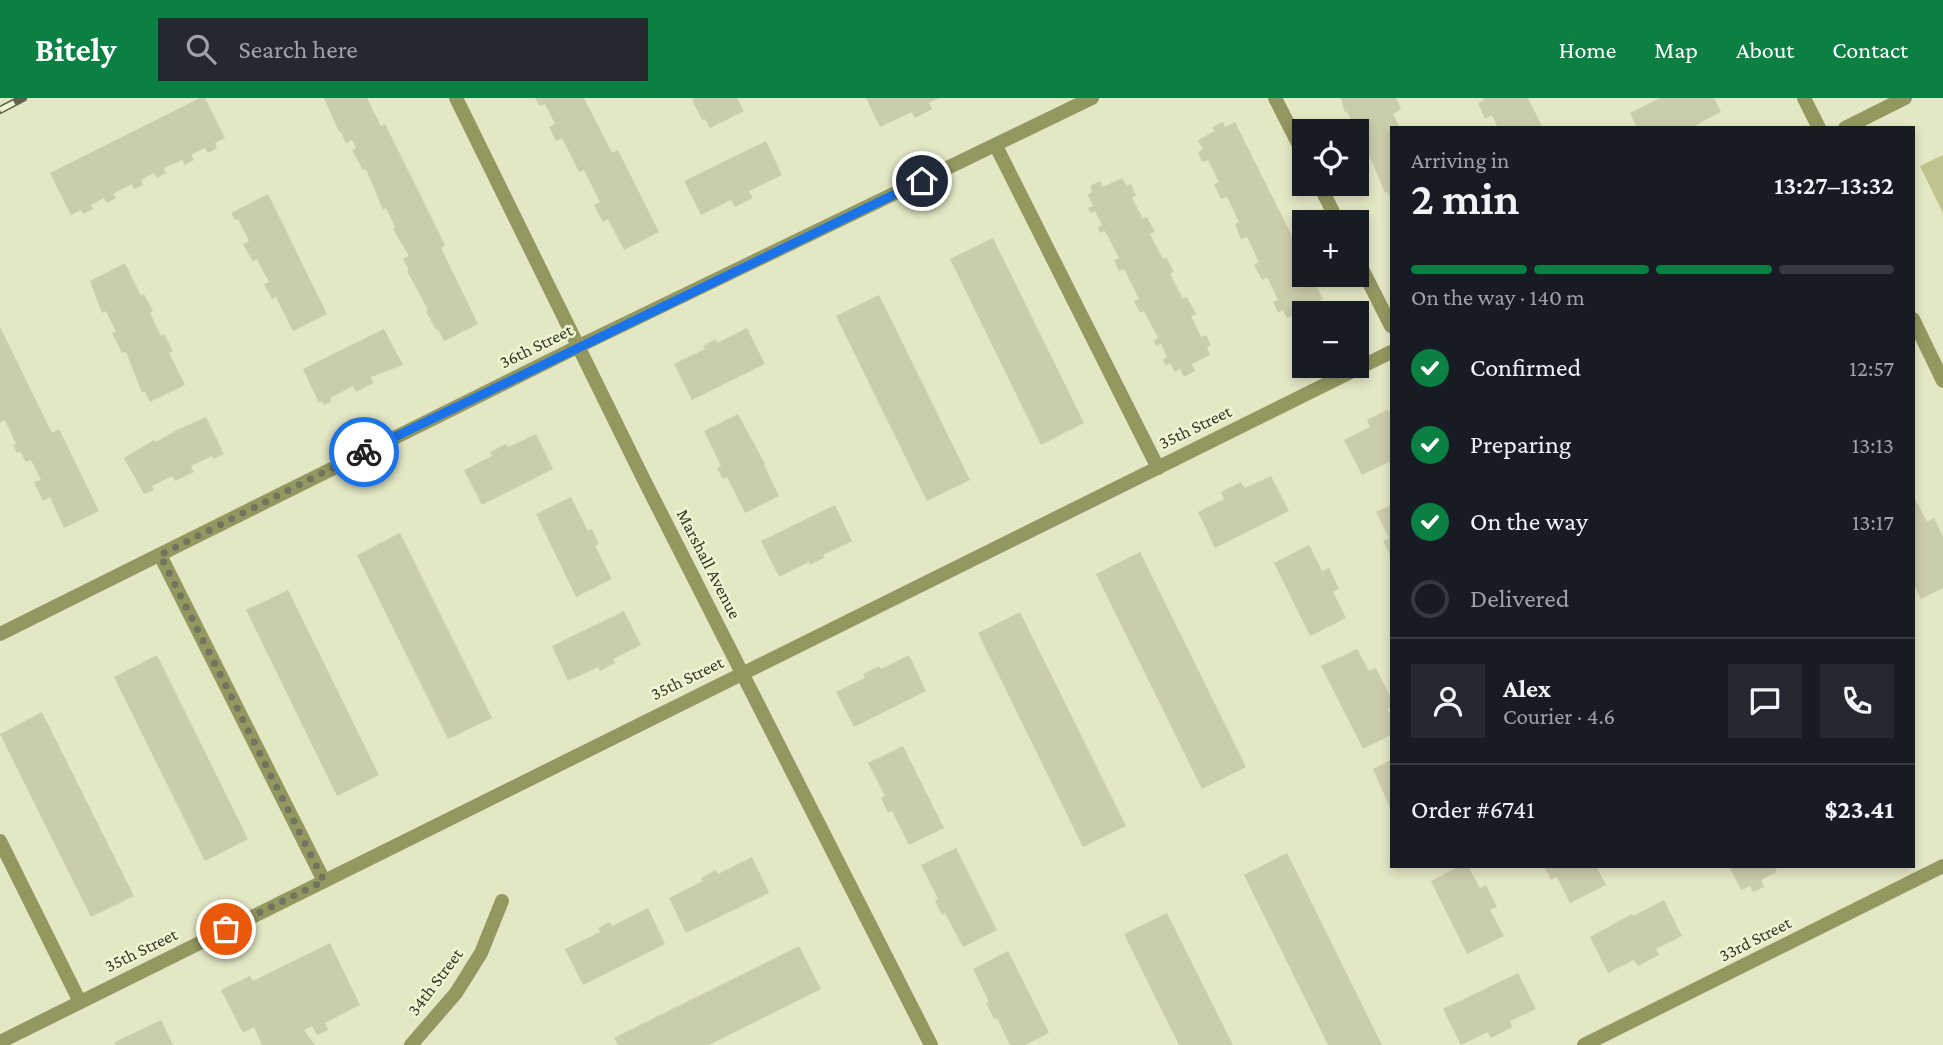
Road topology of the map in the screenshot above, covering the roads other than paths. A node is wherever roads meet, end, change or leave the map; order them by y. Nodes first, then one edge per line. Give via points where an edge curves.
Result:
1 (456, 98) edge
2 (1092, 98) edge
3 (1275, 98) edge
4 (1804, 98) edge
5 (1905, 98) edge
6 (1818, 126) edge
7 (1849, 126) edge
8 (1292, 131) edge
9 (996, 146) junction
10 (1369, 283) edge
11 (1390, 324) edge
12 (1915, 324) edge
13 (579, 346) junction
14 (1390, 352) edge
15 (1943, 381) edge
16 (1158, 468) junction
17 (160, 555) junction
18 (0, 634) edge
19 (742, 673) junction
20 (0, 841) edge
21 (1943, 866) edge
22 (324, 881) junction
23 (502, 901) dead end
24 (80, 1002) junction
25 (0, 1042) edge
26 (411, 1045) edge
27 (930, 1045) edge
28 (1584, 1045) edge

1 - 13 street, Marshall Avenue
2 - 9 street, 36th Street
3 - 8 street
4 - 6 street
5 - 7 street
9 - 13 street, 36th Street
9 - 16 street
10 - 11 street
12 - 15 street
13 - 17 street, 36th Street
13 - 19 street, Marshall Avenue
14 - 16 street, 35th Street
16 - 19 street, 35th Street
17 - 18 street, 36th Street
17 - 22 street
19 - 22 street, 35th Street
19 - 27 street, Marshall Avenue
20 - 24 street
21 - 28 street, 33rd Street
22 - 24 street, 35th Street
23 - 26 street, 34th Street via 481,953 456,993
24 - 25 street, 35th Street

